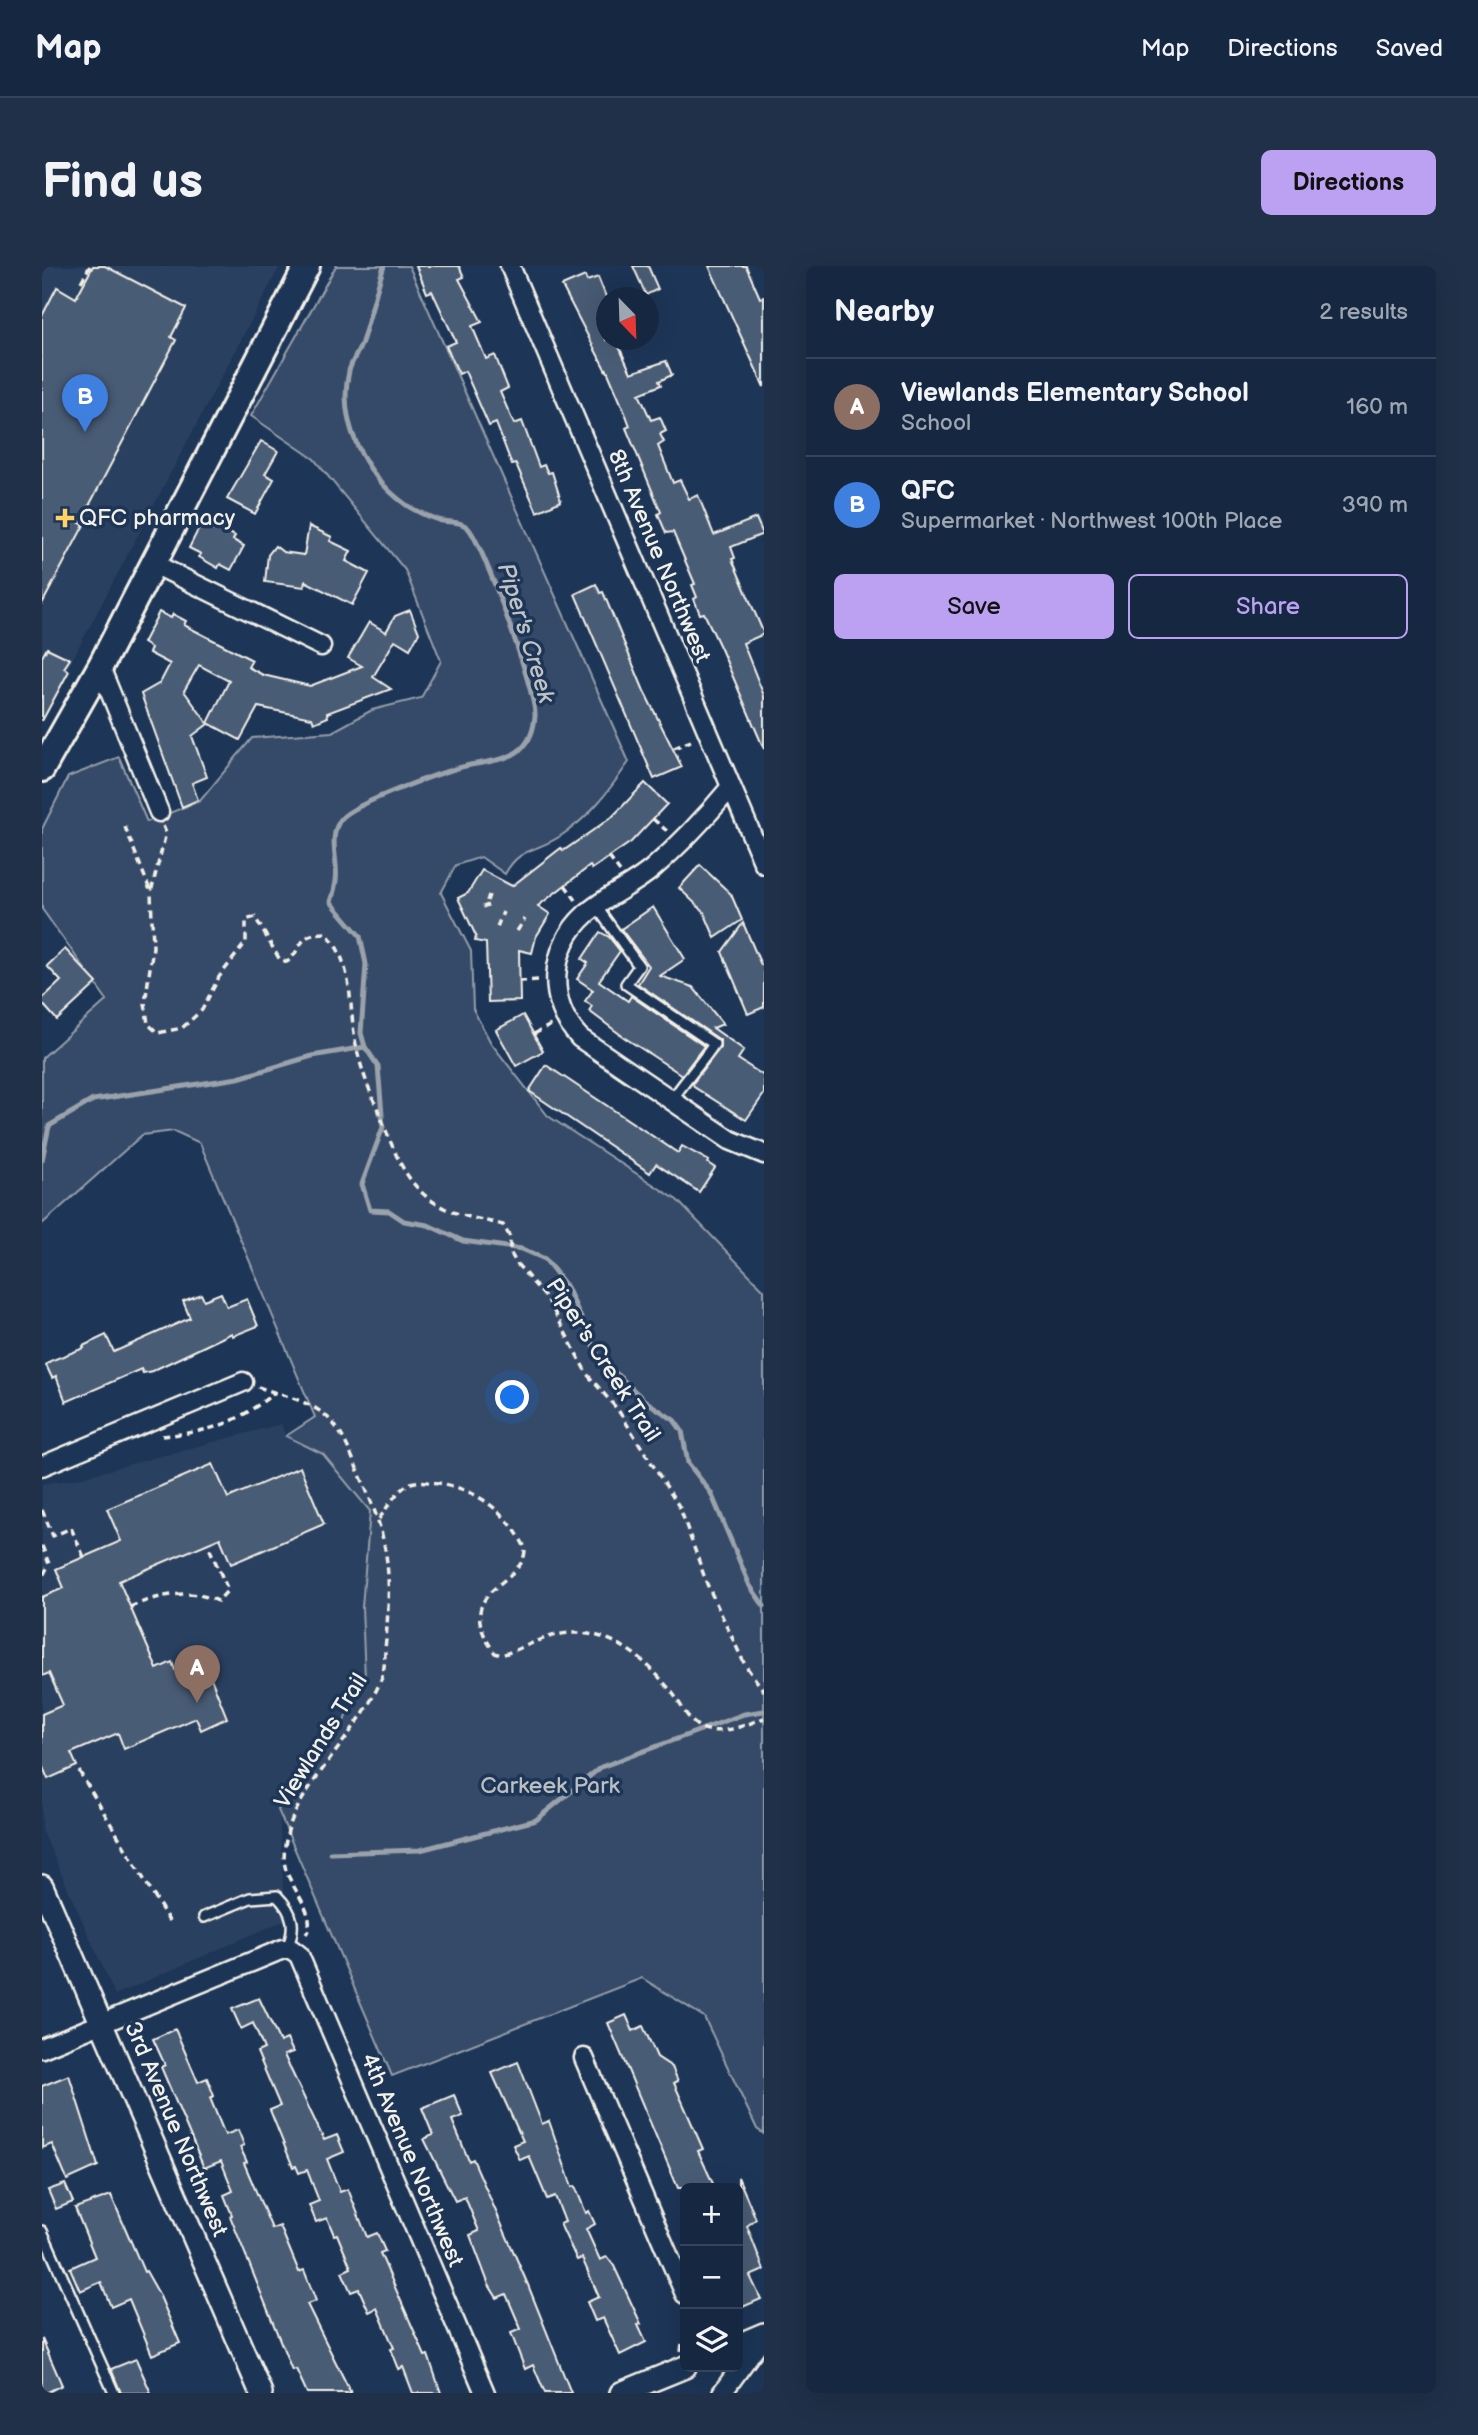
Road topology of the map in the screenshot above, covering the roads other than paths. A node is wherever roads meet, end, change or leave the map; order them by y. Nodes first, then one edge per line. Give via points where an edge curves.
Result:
1 (307, 266) edge
2 (509, 266) edge
3 (155, 564) junction
4 (321, 646) dead end
5 (100, 667) junction
6 (42, 769) edge
7 (730, 788) junction
8 (160, 815) road end
9 (764, 864) edge
10 (596, 906) junction
11 (672, 1100) junction
12 (764, 1154) edge
13 (243, 1382) road end
14 (42, 1466) edge
15 (42, 1886) edge
16 (204, 1917) dead end
17 (289, 1949) junction
18 (102, 2024) junction
19 (42, 2048) edge
20 (584, 2057) dead end
21 (42, 2231) edge
22 (680, 2282) edge
23 (764, 2335) edge
24 (743, 2343) edge
25 (680, 2369) edge
26 (114, 2393) edge
27 (261, 2393) edge
28 (485, 2393) edge
29 (621, 2393) edge
30 (722, 2393) edge

1 - 3 main road
2 - 7 street, 8th Avenue Northwest
3 - 4 street
3 - 5 main road
5 - 6 main road
5 - 8 street
7 - 9 street, 8th Avenue Northwest
7 - 10 street via 673,851
10 - 11 street via 570,932 561,950 556,978 562,1009 580,1038
10 - 11 lane via 639,966 626,984 714,1044
11 - 12 street via 730,1140
13 - 14 street
15 - 18 street, 3rd Avenue Northwest
16 - 17 lane via 250,1898 277,1896 289,1908 293,1922
17 - 18 street
17 - 28 street, 4th Avenue Northwest via 299,1955
18 - 19 street
18 - 27 street, 3rd Avenue Northwest
20 - 22 street
21 - 26 lane
23 - 24 street
23 - 30 street
25 - 29 street

